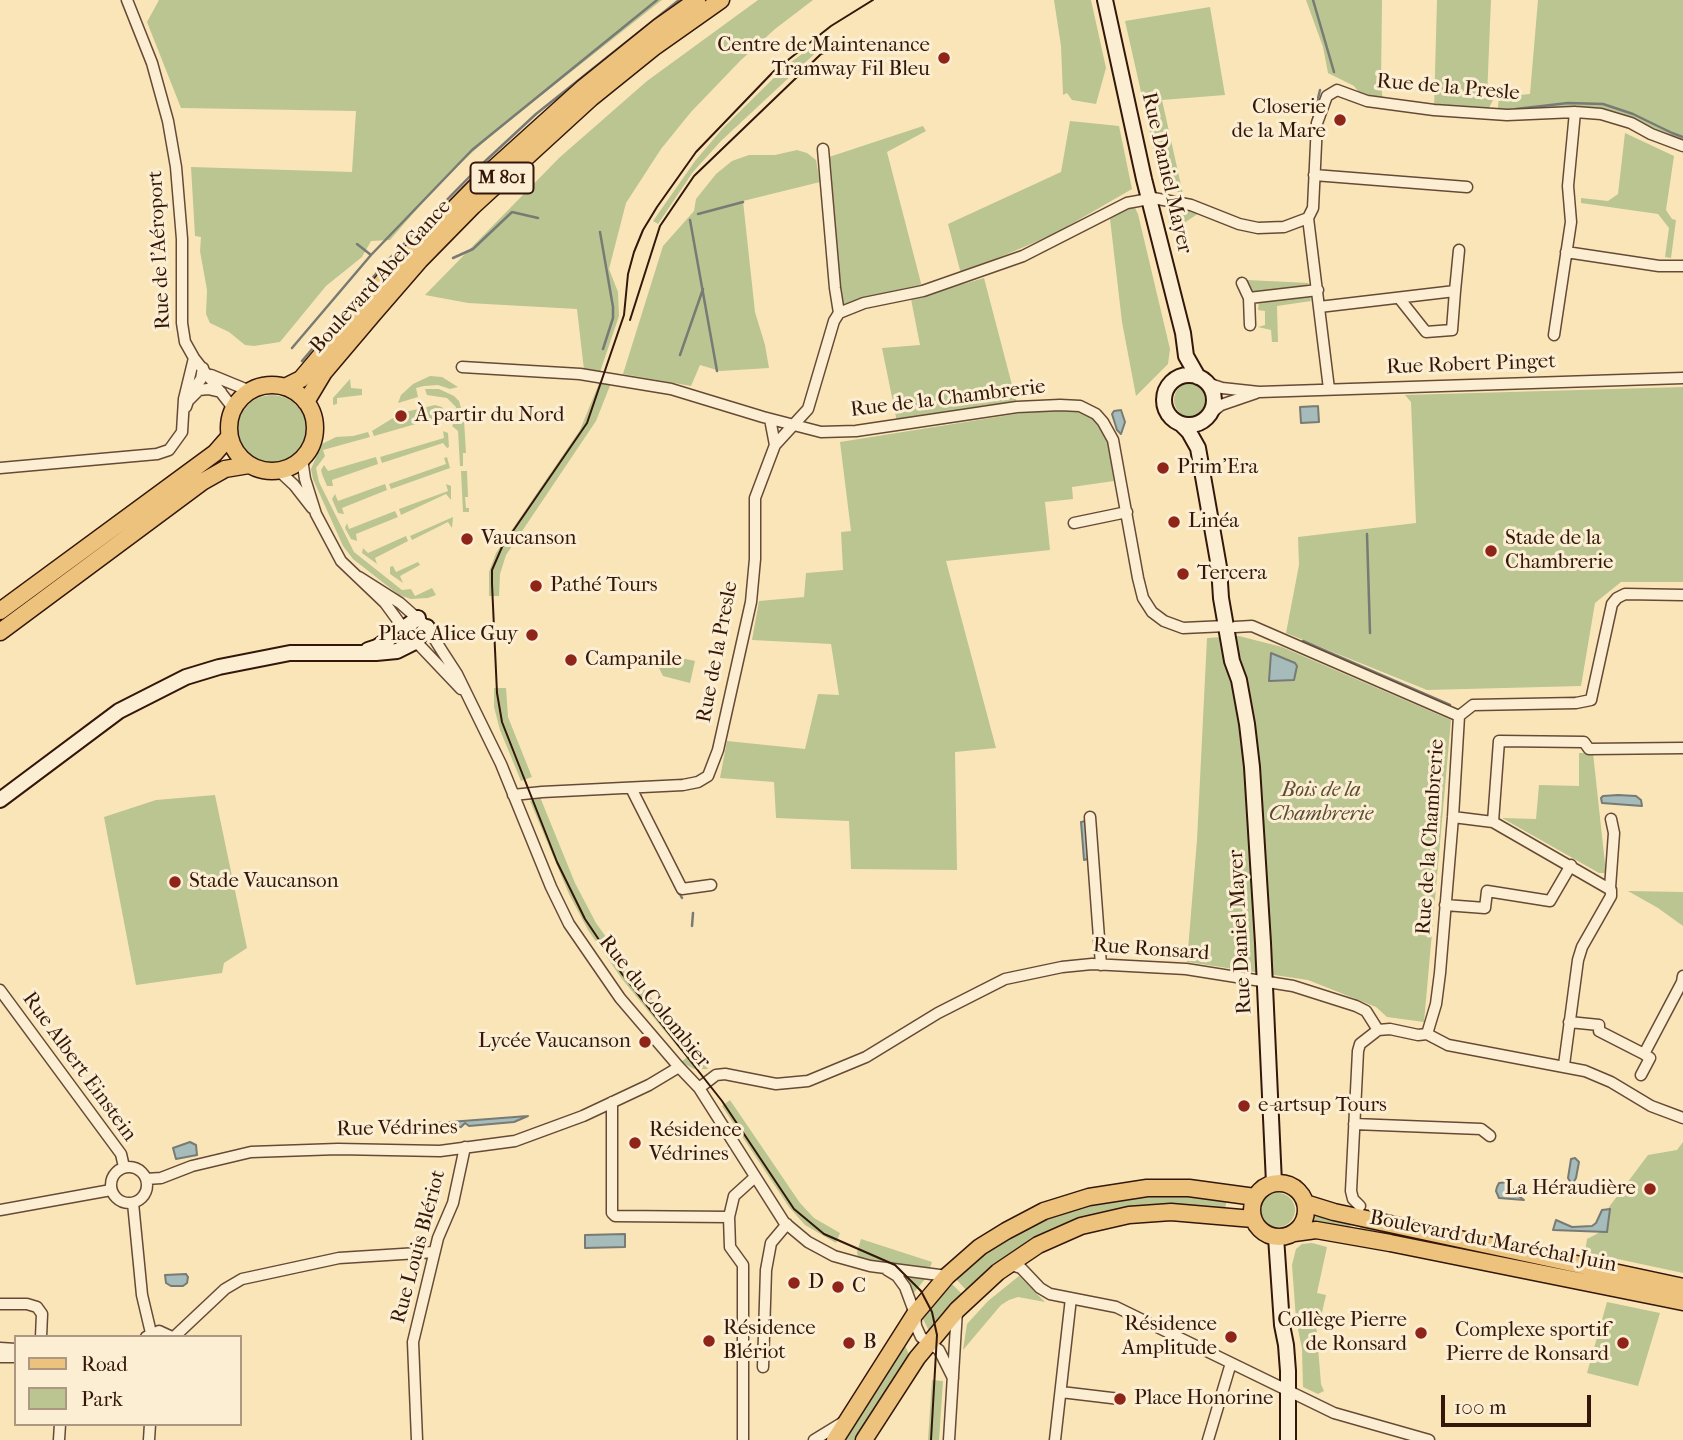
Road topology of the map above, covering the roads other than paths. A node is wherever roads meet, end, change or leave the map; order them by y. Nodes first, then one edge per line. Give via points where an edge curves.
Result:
1 (127, 0) edge
2 (697, 0) edge
3 (721, 0) edge
4 (1105, 0) edge
5 (1575, 112) junction
6 (1683, 146) edge
7 (823, 149) dead end
8 (1314, 175) junction
9 (1467, 187) dead end
10 (1151, 198) junction
11 (1308, 218) junction
12 (1459, 250) dead end
13 (1566, 252) junction
14 (1683, 266) edge
15 (1242, 283) dead end
16 (1318, 290) junction
17 (1455, 291) junction
18 (1250, 298) junction
19 (1399, 298) junction
20 (1319, 307) junction
21 (839, 313) junction
22 (1250, 325) dead end
23 (1554, 335) dead end
24 (1186, 356) junction
25 (194, 358) junction
26 (463, 367) dead end
27 (205, 370) junction
28 (1180, 377) junction
29 (1683, 378) edge
30 (1203, 380) junction
31 (285, 387) junction
32 (1329, 389) junction
33 (250, 391) junction
34 (221, 392) junction
35 (1233, 394) junction
36 (188, 401) junction
37 (306, 402) junction
38 (233, 408) junction
39 (184, 418) junction
40 (1206, 418) junction
41 (770, 419) junction
42 (794, 425) junction
43 (1182, 425) junction
44 (229, 437) junction
45 (1197, 444) junction
46 (775, 445) junction
47 (302, 458) junction
48 (250, 465) junction
49 (0, 468) edge
50 (279, 471) junction
51 (1127, 513) junction
52 (316, 514) junction
53 (1074, 523) dead end
54 (359, 577) junction
55 (1683, 595) edge
56 (0, 611) edge
57 (422, 623) junction
58 (1230, 627) junction
59 (404, 629) junction
60 (0, 632) edge
61 (415, 642) junction
62 (360, 652) junction
63 (467, 695) junction
64 (1459, 716) junction
65 (1683, 748) edge
66 (631, 788) junction
67 (513, 795) junction
68 (0, 800) edge
69 (1090, 817) dead end
70 (1453, 817) junction
71 (1611, 819) dead end
72 (1493, 822) junction
73 (1571, 865) junction
74 (711, 885) dead end
75 (1610, 888) junction
76 (1446, 905) junction
77 (1101, 965) junction
78 (1683, 976) edge
79 (1265, 980) junction
80 (0, 990) edge
81 (1569, 1022) junction
82 (1378, 1030) junction
83 (1427, 1034) junction
84 (1644, 1055) junction
85 (1564, 1065) junction
86 (679, 1068) junction
87 (1641, 1075) dead end
88 (699, 1088) junction
89 (612, 1102) junction
90 (1683, 1118) edge
91 (1354, 1124) junction
92 (1490, 1136) dead end
93 (465, 1147) junction
94 (124, 1167) junction
95 (755, 1177) junction
96 (146, 1179) junction
97 (1274, 1182) junction
98 (111, 1190) junction
99 (1255, 1197) junction
100 (134, 1203) junction
101 (1306, 1203) junction
102 (1360, 1206) dead end
103 (0, 1210) edge
104 (729, 1217) junction
105 (1253, 1219) junction
106 (787, 1224) junction
107 (1294, 1233) junction
108 (1276, 1237) junction
109 (434, 1252) junction
110 (1007, 1264) junction
111 (884, 1268) junction
112 (947, 1276) junction
113 (1683, 1287) edge
114 (1071, 1298) junction
115 (1683, 1302) edge
116 (0, 1304) edge
117 (957, 1310) junction
118 (915, 1314) junction
119 (41, 1335) edge
120 (148, 1335) edge
121 (170, 1335) edge
122 (175, 1335) edge
123 (930, 1342) junction
124 (1231, 1363) junction
125 (762, 1367) dead end
126 (953, 1378) junction
127 (1287, 1390) junction
128 (1061, 1392) junction
129 (1120, 1399) dead end
130 (848, 1419) junction
131 (417, 1440) edge
132 (743, 1440) edge
133 (814, 1440) edge
134 (835, 1440) edge
135 (864, 1440) edge
136 (949, 1440) edge
137 (1055, 1440) edge
138 (1208, 1440) edge
139 (1288, 1440) edge
140 (1429, 1440) edge

1 - 25 street, Rue de l'Aéroport via 152,63 172,144 181,230 183,331
2 - 31 main road, Boulevard Abel Gance / M 801 via 583,88 491,170 385,279 301,379
3 - 37 main road, Boulevard Abel Gance / M 801 via 611,81 472,206 324,372
4 - 10 main road, Rue Daniel Mayer
5 - 6 street, Rue de la Presle via 1614,117
5 - 8 street, Rue de la Presle via 1507,115 1434,110 1367,101 1337,90 1327,96 1319,113
5 - 13 street
7 - 21 street
8 - 9 street
8 - 11 street, Rue de la Presle via 1313,208
10 - 11 street via 1191,205 1258,228 1284,227
10 - 21 street via 1127,203 1023,256 923,291
10 - 24 main road, Rue Daniel Mayer
11 - 16 street, Rue de la Presle
12 - 17 street
13 - 14 street
13 - 23 street
15 - 18 street
16 - 18 street
16 - 20 street, Rue de la Presle
17 - 19 street
17 - 19 street via 1452,330 1426,331
18 - 22 street
19 - 20 street
20 - 32 street, Rue de la Presle
21 - 42 street, Rue de la Presle via 813,399
24 - 28 main road, Rue Daniel Mayer
24 - 30 main road, Rue Daniel Mayer
25 - 27 street, Rue de l'Aéroport
25 - 39 street
26 - 41 street, Rue de la Chambrerie via 584,374 671,389
27 - 33 street, Rue de l'Aéroport
27 - 34 street, Rue de l'Aéroport
27 - 36 street
28 - 30 main road
28 - 43 main road via 1168,387 1164,402 1169,415
29 - 32 street, Rue Robert Pinget
30 - 35 street, Rue Robert Pinget
30 - 40 main road via 1214,398
31 - 33 main road via 267,385
31 - 37 main road
32 - 35 street, Rue Robert Pinget
33 - 38 main road
34 - 36 street via 199,390
34 - 38 street, Rue de l'Aéroport
35 - 40 street
36 - 39 street
37 - 47 main road via 315,433
38 - 44 main road
39 - 49 street via 178,439 163,453
40 - 43 main road
40 - 45 main road, Rue Daniel Mayer
41 - 42 street, Rue de la Chambrerie
41 - 46 street
42 - 46 street, Rue de la Presle
42 - 51 street, Rue de la Chambrerie via 821,432 856,431 1017,407 1080,407 1096,414 1108,430
43 - 45 main road, Rue Daniel Mayer
44 - 48 main road via 236,453
44 - 56 main road via 215,453
45 - 58 main road, Rue Daniel Mayer via 1221,598
46 - 66 street, Rue de la Presle via 755,498 751,602 714,763 708,776 698,782
47 - 50 main road
47 - 52 street, Rue du Colombier
48 - 50 main road
48 - 60 main road via 225,469 202,482
50 - 52 street, Rue du Colombier
51 - 53 street
51 - 58 street, Rue de la Chambrerie via 1143,598 1152,612 1183,628
52 - 54 street, Rue du Colombier via 341,561
54 - 57 street, Rue du Colombier
54 - 59 street, Rue du Colombier
55 - 64 street via 1625,594 1612,604 1591,700 1473,705
57 - 59 main road
57 - 61 main road
57 - 63 street, Rue du Colombier
58 - 64 street, Rue de la Chambrerie via 1252,626
58 - 79 main road, Rue Daniel Mayer via 1252,767
59 - 61 street, Rue du Colombier
59 - 62 main road
61 - 62 main road via 397,651
61 - 63 street, Rue du Colombier
62 - 68 main road via 290,653 186,677 120,711
63 - 67 street, Rue du Colombier
64 - 70 street, Rue de la Chambrerie
65 - 72 street via 1589,749 1584,742 1499,741
66 - 67 street, Rue de la Presle
66 - 74 street via 682,889
67 - 86 street, Rue du Colombier via 569,924 620,998
69 - 77 street
70 - 72 street
70 - 76 street, Rue de la Chambrerie
71 - 75 street
72 - 73 street
73 - 75 street
73 - 76 street via 1550,901 1487,891 1485,908
75 - 81 street via 1611,896 1580,953
76 - 83 street, Rue de la Chambrerie via 1436,1004
77 - 79 street, Rue Ronsard via 1186,969
77 - 88 street, Rue Ronsard via 1062,967 1005,979 866,1057 808,1081 776,1084 725,1074
78 - 84 street
79 - 82 street, Rue Ronsard via 1356,1006 1366,1011
79 - 97 main road, Rue Daniel Mayer
80 - 94 street, Rue Albert Einstein via 121,1154
81 - 84 street via 1599,1025 1600,1031
81 - 85 street
82 - 83 street
82 - 91 street via 1360,1044
83 - 85 street via 1448,1045
84 - 87 street via 1650,1058
85 - 90 street via 1603,1078 1651,1106
86 - 88 street, Rue du Colombier
86 - 89 street, Rue Védrines
88 - 95 street, Rue du Colombier
89 - 93 street, Rue Védrines via 515,1141
89 - 104 street via 615,1216
91 - 92 street via 1481,1129
91 - 102 street via 1351,1191
93 - 96 street, Rue Védrines via 251,1152
93 - 109 street, Rue Louis Blériot via 453,1203
94 - 96 street via 135,1168
94 - 98 street via 114,1174
95 - 104 street via 734,1196
95 - 106 street, Rue du Colombier
96 - 100 street via 144,1196
97 - 99 main road
97 - 101 main road via 1297,1189
98 - 100 street via 117,1200
98 - 103 street
99 - 105 main road
99 - 112 main road via 1159,1187 1089,1197 1044,1211 1006,1231
100 - 120 street
101 - 107 main road via 1304,1220
101 - 113 main road, Boulevard du Maréchal Juin
104 - 132 street via 730,1247 743,1265
105 - 108 main road via 1262,1231
105 - 110 main road via 1171,1212 1115,1217 1070,1229
106 - 111 street, Rue du Colombier via 834,1256
106 - 125 street via 771,1244 766,1270
107 - 108 main road
107 - 115 main road, Boulevard du Maréchal Juin via 1316,1230 1391,1243
108 - 127 main road
109 - 122 street via 339,1258 242,1279
109 - 131 street, Rue Louis Blériot via 413,1342
110 - 114 street via 1021,1268 1040,1289
110 - 117 main road
111 - 112 street, Rue du Colombier
111 - 118 street via 905,1287
112 - 118 main road
114 - 124 street via 1116,1307
114 - 128 street
116 - 119 street via 37,1307
117 - 123 main road
117 - 126 street
118 - 123 street via 921,1337
118 - 130 main road
120 - 121 street
123 - 126 street
123 - 135 main road
124 - 127 street
124 - 138 street
126 - 136 street
127 - 139 main road
127 - 140 street via 1334,1413
128 - 129 street
128 - 137 street
130 - 133 street
130 - 134 main road

